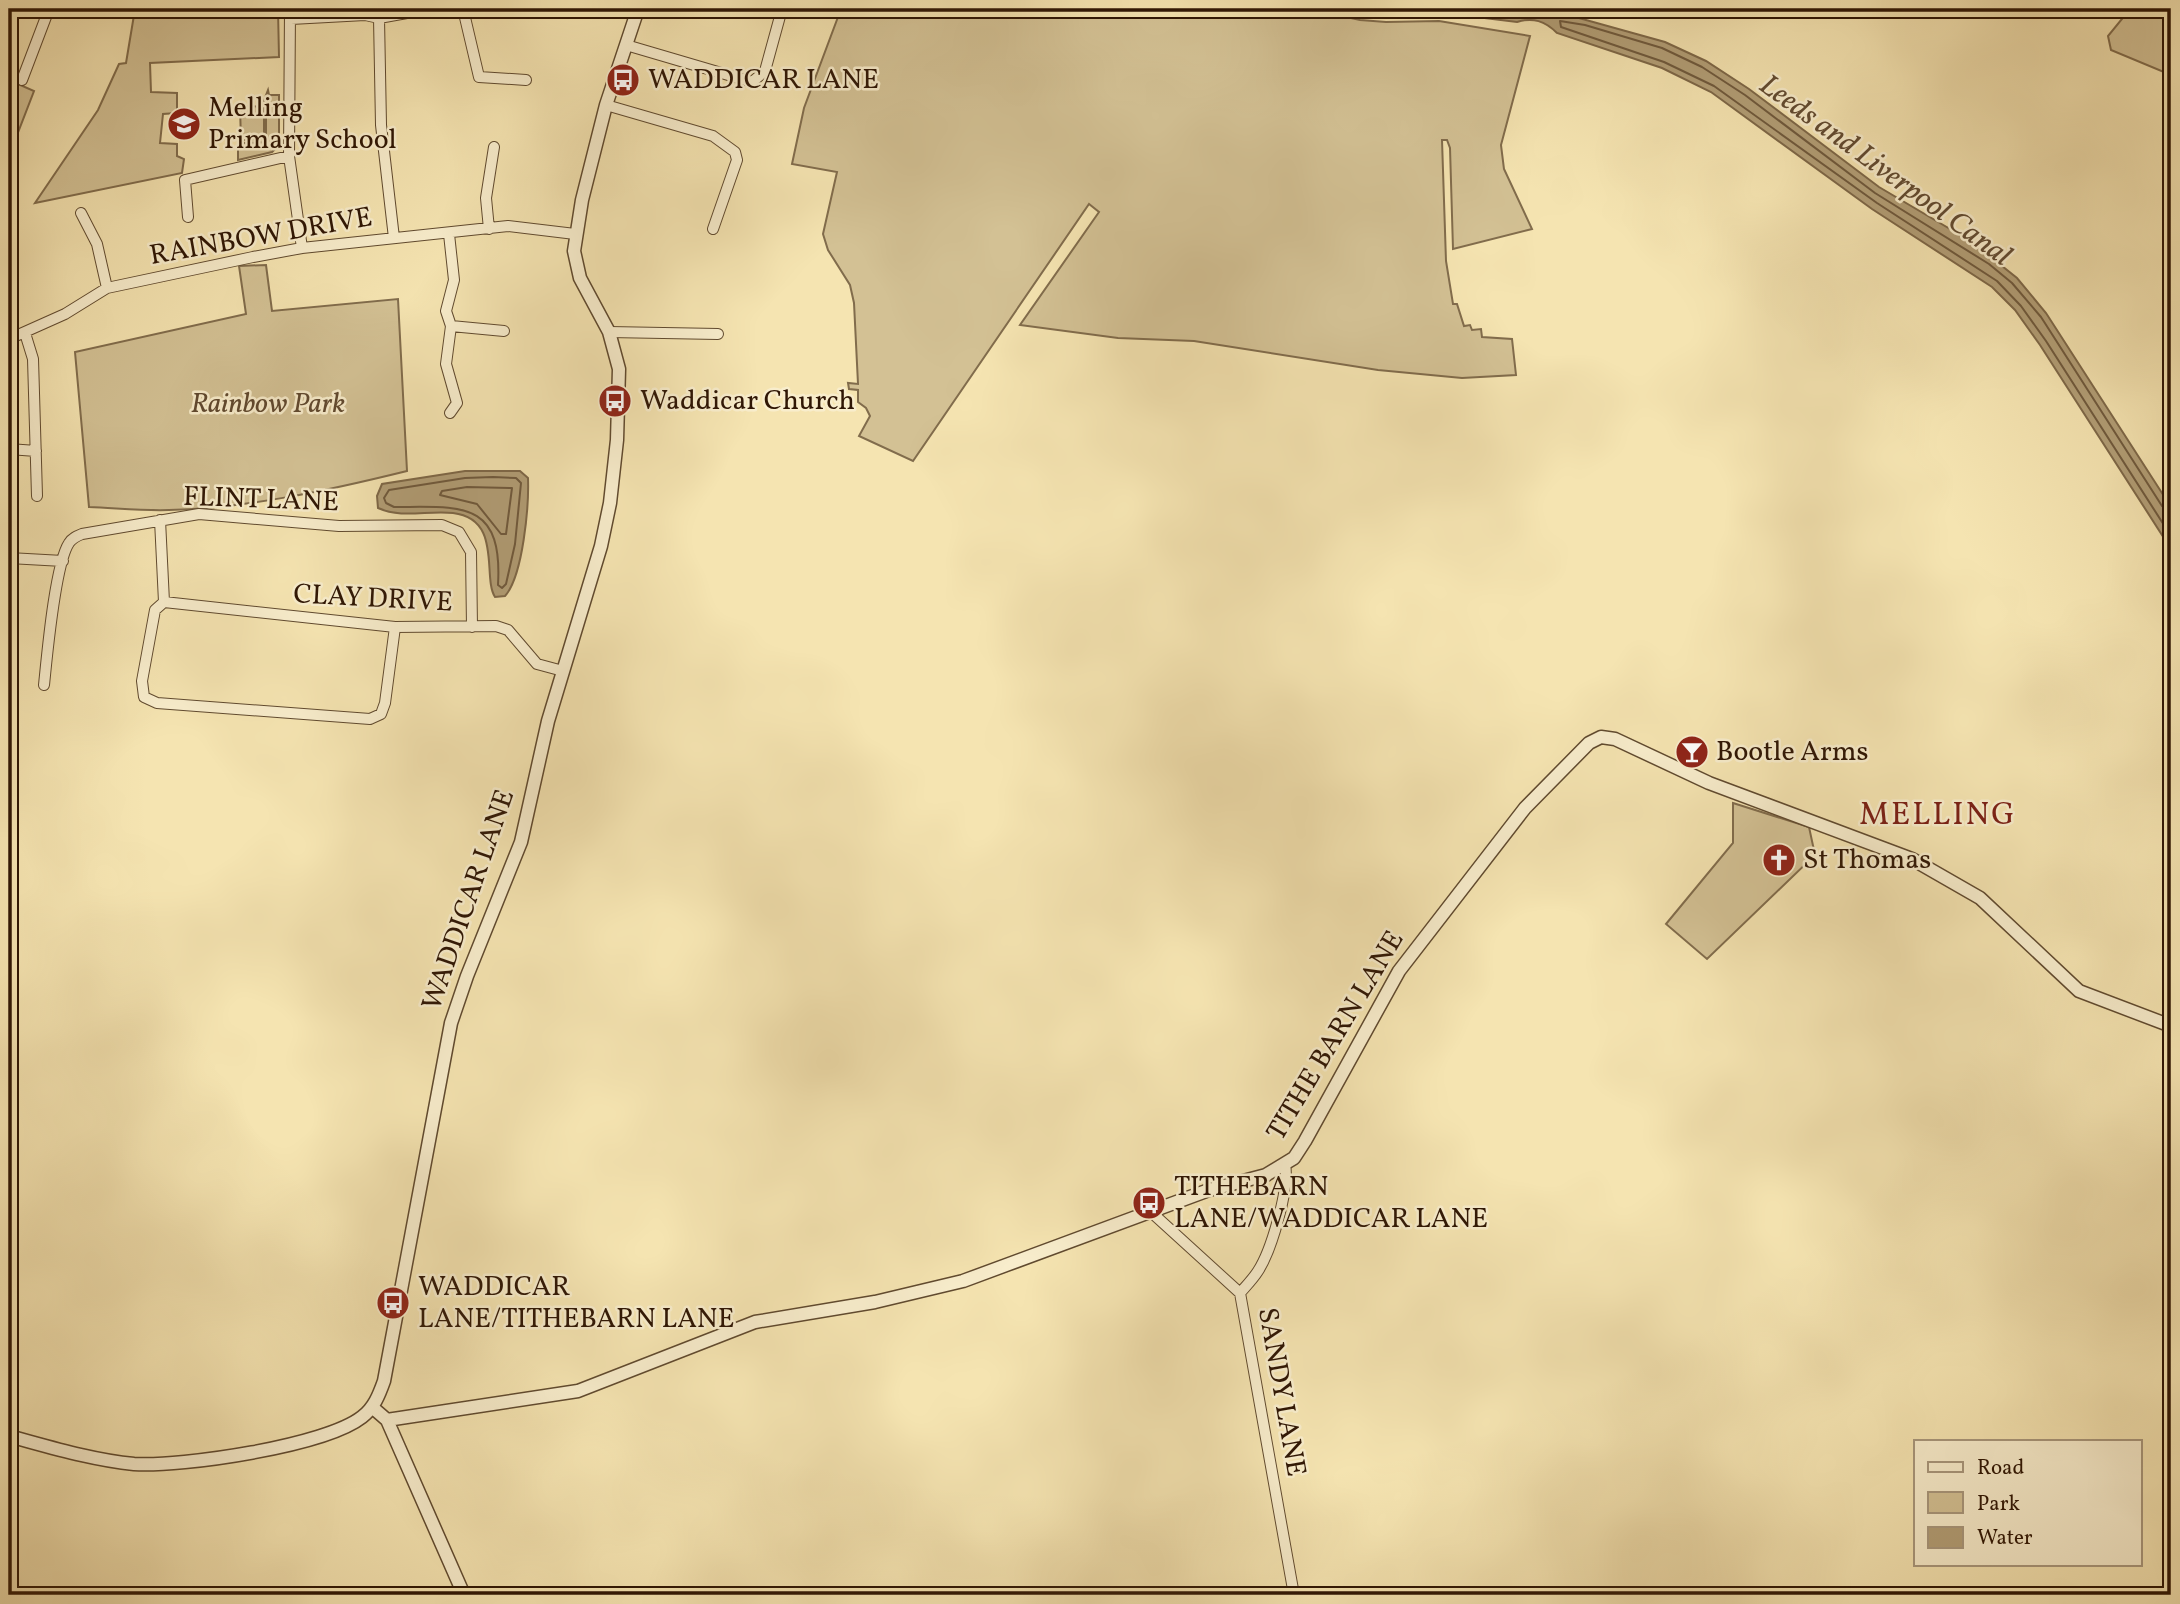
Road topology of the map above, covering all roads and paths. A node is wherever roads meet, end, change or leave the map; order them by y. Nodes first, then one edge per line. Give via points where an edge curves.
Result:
1 (49, 9) edge
2 (429, 9) edge
3 (463, 9) edge
4 (638, 9) edge
5 (782, 9) edge
6 (291, 14) edge
7 (379, 18) junction
8 (626, 45) junction
9 (526, 79) dead end
10 (22, 80) dead end
11 (606, 105) junction
12 (494, 147) dead end
13 (289, 156) junction
14 (81, 213) dead end
15 (188, 217) dead end
16 (489, 229) junction
17 (713, 229) dead end
18 (449, 234) junction
19 (575, 234) junction
20 (394, 239) junction
21 (302, 248) junction
22 (107, 288) junction
23 (451, 326) junction
24 (504, 331) dead end
25 (609, 332) junction
26 (24, 333) junction
27 (718, 334) dead end
28 (9, 339) edge
29 (450, 413) dead end
30 (9, 449) edge
31 (36, 451) junction
32 (37, 496) dead end
33 (160, 520) junction
34 (9, 558) edge
35 (63, 561) junction
36 (164, 602) junction
37 (472, 626) junction
38 (395, 627) junction
39 (563, 671) junction
40 (44, 685) dead end
41 (2171, 1026) edge
42 (1285, 1165) junction
43 (1150, 1211) junction
44 (1240, 1293) junction
45 (372, 1407) junction
46 (387, 1420) junction
47 (9, 1436) edge
48 (464, 1595) edge
49 (1294, 1595) edge

1 - 10 street
2 - 7 street
3 - 9 street via 479,77
4 - 8 street, WADDICAR LANE
5 - 8 street via 765,71 752,82
6 - 7 street
6 - 13 street
7 - 20 street via 381,125
8 - 11 street, WADDICAR LANE
11 - 17 street via 713,136 735,152 737,160
11 - 19 street, WADDICAR LANE
12 - 16 street via 486,198
13 - 15 street via 185,180
13 - 21 street
14 - 22 street via 97,244
16 - 18 street, RAINBOW DRIVE
16 - 19 street, RAINBOW DRIVE via 533,227
18 - 20 street, RAINBOW DRIVE
18 - 23 street via 454,281 446,311
19 - 25 street, WADDICAR LANE via 580,278
20 - 21 street, RAINBOW DRIVE
21 - 22 street, RAINBOW DRIVE
22 - 26 street, RAINBOW DRIVE
23 - 24 street
23 - 29 street via 446,364 457,403
25 - 27 street
25 - 39 street, WADDICAR LANE via 620,388 610,503
26 - 28 street, RAINBOW DRIVE
26 - 31 street via 33,359
30 - 31 street
31 - 32 street
33 - 35 street, FLINT LANE via 76,536 66,547
33 - 36 street
33 - 37 street, FLINT LANE via 199,514 339,526 442,525 459,532 471,552
34 - 35 street
35 - 40 street, FLINT LANE
36 - 38 street, CLAY DRIVE
36 - 38 street via 155,610 142,681 144,698 157,703 370,719 380,714 385,703
37 - 38 street, CLAY DRIVE
37 - 39 street, CLAY DRIVE via 508,630 537,664
39 - 45 street, WADDICAR LANE via 522,842 452,1023 384,1381
41 - 42 street, TITHE BARN LANE via 2079,991 1980,898 1912,859 1699,779 1615,738 1601,737 1589,743 1525,808 1399,971 1340,1083 1294,1158
42 - 43 street, TITHE BARN LANE
42 - 44 street, SANDY LANE via 1286,1185 1266,1255
43 - 44 street
43 - 46 street, TITHE BARN LANE via 963,1281 875,1302 755,1322 578,1391
44 - 49 street, SANDY LANE
45 - 46 street
45 - 47 street via 350,1424 318,1436 175,1464 101,1459
46 - 48 street

